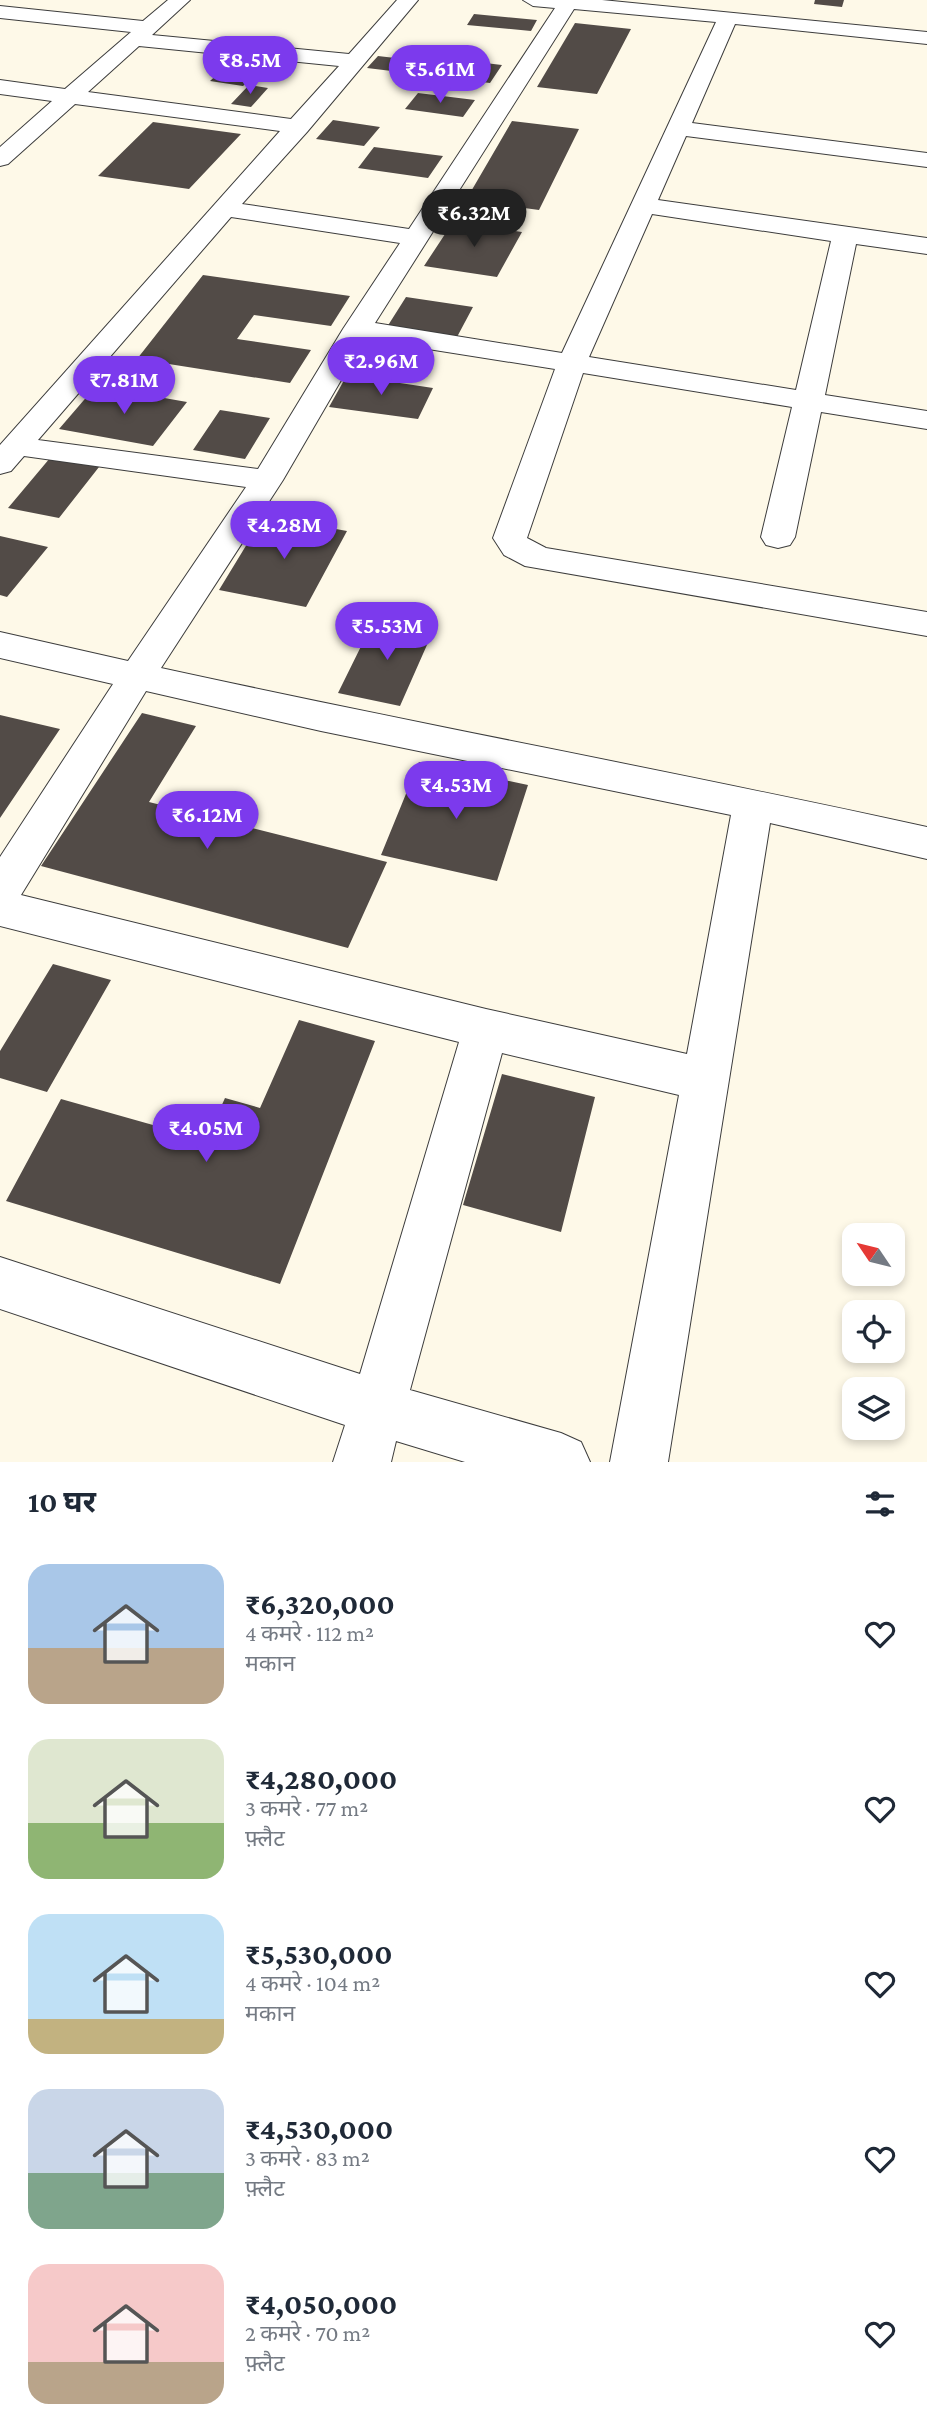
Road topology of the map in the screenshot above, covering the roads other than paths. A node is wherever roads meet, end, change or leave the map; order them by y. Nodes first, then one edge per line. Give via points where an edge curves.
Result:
1 (180, 0) edge
2 (408, 0) edge
3 (533, 0) edge
4 (568, 3) junction
5 (0, 12) edge
6 (728, 16) junction
7 (140, 33) junction
8 (927, 38) edge
9 (356, 61) junction
10 (0, 87) edge
11 (72, 96) junction
12 (299, 127) junction
13 (677, 128) junction
14 (0, 159) edge
15 (927, 160) edge
16 (642, 205) junction
17 (227, 209) junction
18 (845, 235) junction
19 (416, 238) junction
20 (927, 246) edge
21 (357, 329) junction
22 (572, 363) junction
23 (807, 400) junction
24 (927, 419) edge
25 (8, 455) edge
26 (267, 480) junction
27 (778, 537) dead end
28 (927, 624) edge
29 (0, 645) edge
30 (137, 676) junction
31 (753, 804) junction
32 (927, 843) edge
33 (0, 892) edge
34 (0, 908) edge
35 (486, 1030) junction
36 (706, 1080) junction
37 (0, 1283) edge
38 (378, 1408) junction
39 (362, 1462) edge
40 (561, 1462) edge
41 (639, 1462) edge

1 - 7 street
2 - 9 street
3 - 4 street
4 - 6 street
4 - 19 street
5 - 7 street
6 - 8 street
6 - 13 street
7 - 9 street
7 - 11 street
9 - 12 street
10 - 11 street
11 - 12 street
11 - 14 street
12 - 17 street
13 - 15 street
13 - 16 street
16 - 18 street
16 - 22 street
17 - 19 street
17 - 25 street
18 - 20 street
18 - 23 street
19 - 21 street
21 - 22 street
21 - 26 street
22 - 23 street
22 - 28 street via 512,529 510,538 516,547 537,558
23 - 24 street
23 - 27 street
25 - 26 street
26 - 30 street
29 - 30 street
30 - 31 street
30 - 33 street
31 - 32 street
31 - 36 street
34 - 35 street
35 - 36 street
35 - 38 street
36 - 41 street
37 - 38 street
38 - 39 street
38 - 40 street

